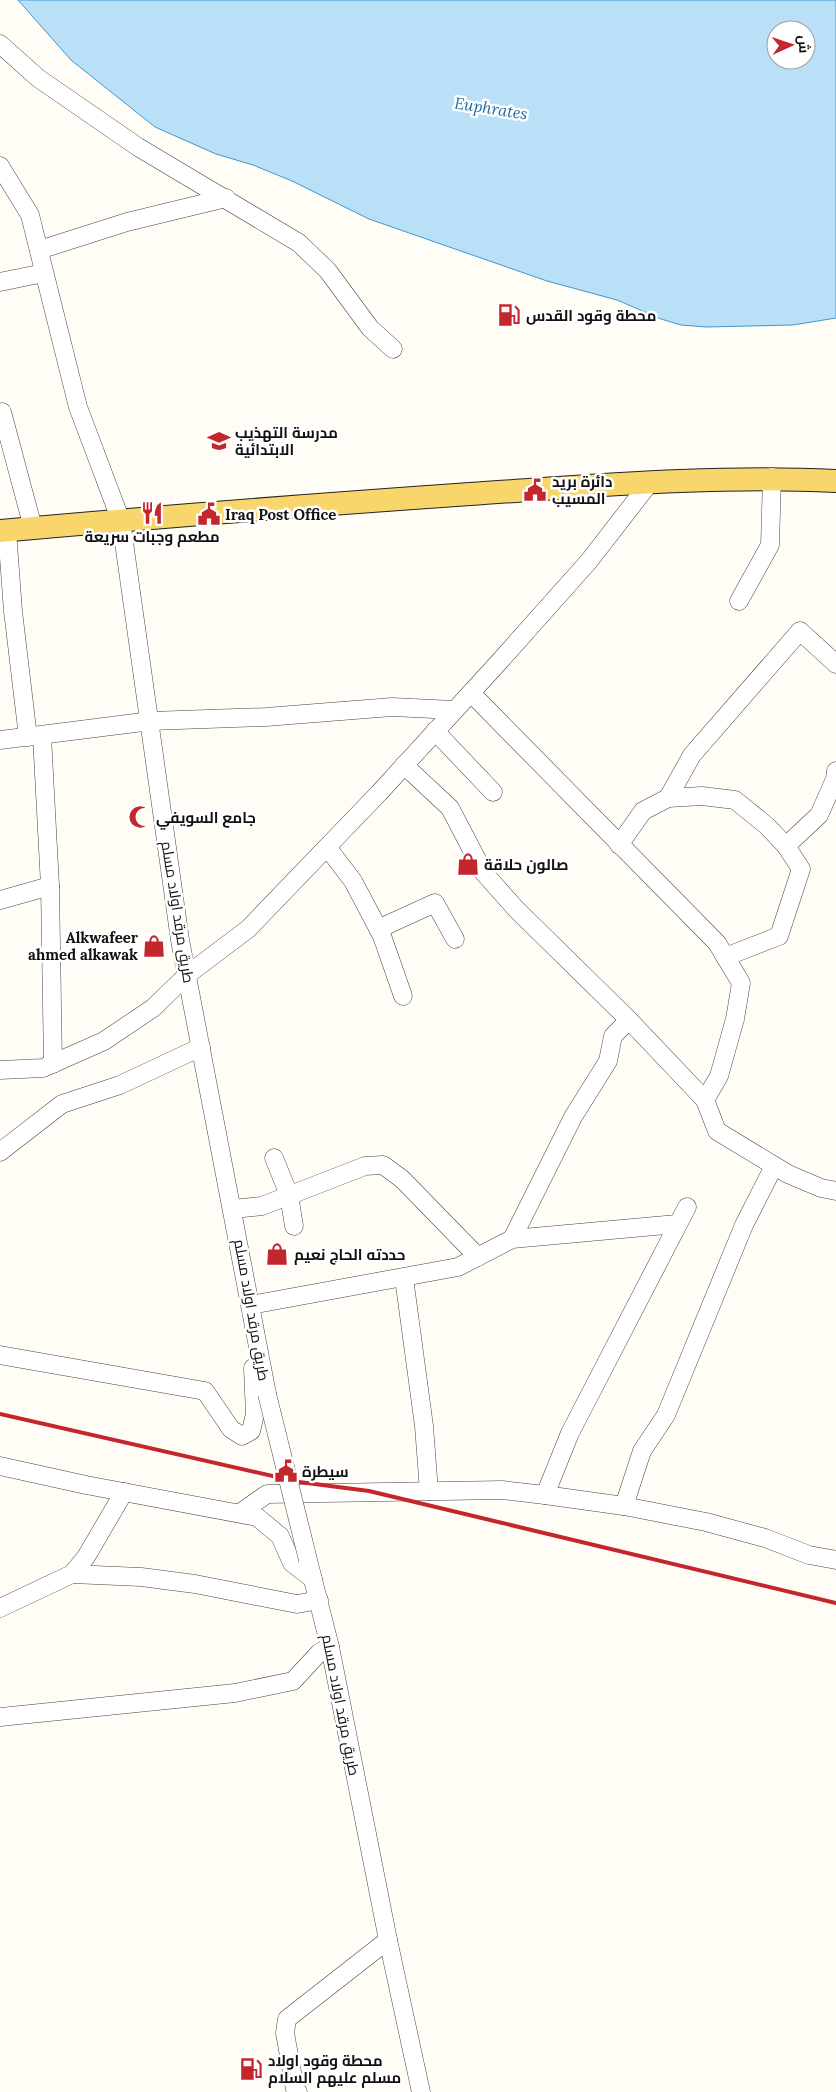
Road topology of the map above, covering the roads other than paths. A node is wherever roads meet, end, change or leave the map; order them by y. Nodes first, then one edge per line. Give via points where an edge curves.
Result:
1 (0, 44) edge
2 (0, 166) edge
3 (226, 198) junction
4 (40, 250) junction
5 (44, 273) junction
6 (0, 282) edge
7 (393, 349) dead end
8 (2, 412) dead end
9 (772, 478) junction
10 (651, 481) junction
11 (836, 481) edge
12 (122, 521) junction
13 (33, 528) junction
14 (4, 531) edge
15 (739, 600) dead end
16 (7, 621) edge
17 (836, 664) edge
18 (471, 693) junction
19 (454, 710) junction
20 (151, 721) junction
21 (436, 731) junction
22 (35, 736) junction
23 (0, 740) edge
24 (404, 766) junction
25 (836, 771) edge
26 (493, 792) dead end
27 (668, 798) junction
28 (619, 845) junction
29 (786, 846) junction
30 (327, 847) junction
31 (50, 886) junction
32 (0, 900) edge
33 (378, 929) junction
34 (455, 938) dead end
35 (725, 957) junction
36 (187, 975) junction
37 (403, 996) dead end
38 (629, 1020) junction
39 (201, 1047) junction
40 (53, 1064) junction
41 (0, 1070) edge
42 (705, 1100) junction
43 (0, 1152) edge
44 (274, 1158) dead end
45 (774, 1166) junction
46 (836, 1191) edge
47 (289, 1195) junction
48 (686, 1207) dead end
49 (233, 1210) junction
50 (677, 1224) junction
51 (294, 1226) dead end
52 (512, 1239) junction
53 (478, 1257) junction
54 (404, 1278) junction
55 (252, 1304) junction
56 (258, 1339) junction
57 (0, 1355) edge
58 (0, 1466) edge
59 (429, 1491) junction
60 (124, 1492) junction
61 (545, 1495) junction
62 (624, 1506) junction
63 (240, 1514) junction
64 (836, 1560) edge
65 (72, 1574) junction
66 (313, 1580) junction
67 (319, 1600) junction
68 (0, 1608) edge
69 (330, 1647) junction
70 (0, 1717) edge
71 (388, 1940) junction
72 (298, 2092) edge
73 (421, 2092) edge

1 - 3 street via 38,78 130,142
2 - 4 street, طريق مرقد اولاد مسلم via 30,215
3 - 4 street via 127,222
3 - 7 street via 299,242 328,270 370,328
4 - 5 street, طريق مرقد اولاد مسلم
5 - 6 street
5 - 12 street, طريق مرقد اولاد مسلم via 78,407
8 - 13 street
9 - 10 main road
9 - 11 main road
9 - 15 street via 770,544
10 - 12 main road
10 - 18 street via 589,561
12 - 13 main road
12 - 20 street, طريق مرقد اولاد مسلم
13 - 14 main road
14 - 16 street
16 - 22 street
17 - 27 street via 800,632 692,756
18 - 19 street
18 - 28 street
19 - 20 street via 392,707 266,717
19 - 21 street
20 - 22 street
20 - 36 street, طريق مرقد اولاد مسلم
21 - 24 street
21 - 26 street
22 - 23 street
22 - 31 street
24 - 30 street
24 - 38 street via 450,808 484,872 516,909
25 - 29 street via 819,815
27 - 28 street via 643,811
27 - 29 street via 702,796 735,800
28 - 35 street via 717,943
29 - 35 street via 801,869 779,936
30 - 33 street via 353,881
30 - 36 street via 248,929
31 - 32 street
31 - 40 street
33 - 34 street via 435,903
33 - 37 street
35 - 42 street via 741,983 719,1076
36 - 39 street, طريق مرقد اولاد مسلم
36 - 40 street via 153,1008 104,1041
38 - 42 street
38 - 52 street via 613,1036 608,1061 573,1117
39 - 43 street via 120,1085 62,1104
39 - 49 street, طريق مرقد اولاد مسلم
40 - 41 street via 44,1068
42 - 45 street via 717,1131
44 - 47 street
45 - 46 street via 821,1188
45 - 62 street via 744,1225 666,1415 642,1452
47 - 49 street via 262,1206
47 - 51 street
47 - 53 street via 365,1166 383,1165
48 - 50 street
49 - 55 street, طريق مرقد اولاد مسلم
50 - 52 street
50 - 61 street via 570,1433
52 - 53 street
53 - 54 street via 458,1268
54 - 55 street
54 - 59 street via 424,1426
55 - 56 street, طريق مرقد اولاد مسلم
56 - 57 street via 253,1370 255,1414 251,1431 242,1436 231,1429 205,1391
56 - 66 street, طريق مرقد اولاد مسلم, bridge via 267,1394
58 - 60 street
59 - 61 street via 502,1490
59 - 63 street via 267,1494
60 - 63 street
60 - 65 street via 86,1557
61 - 62 street
62 - 64 street via 706,1522 765,1538 809,1555
63 - 66 street via 257,1517 280,1536 292,1563
65 - 67 street via 141,1577 195,1584 297,1604
65 - 68 street
66 - 67 street, طريق مرقد اولاد مسلم
67 - 69 street, طريق مرقد اولاد مسلم
69 - 70 street via 319,1653 293,1681 235,1693
69 - 71 street, طريق مرقد اولاد مسلم
71 - 72 street via 287,2018 285,2033
71 - 73 street, طريق مرقد اولاد مسلم

